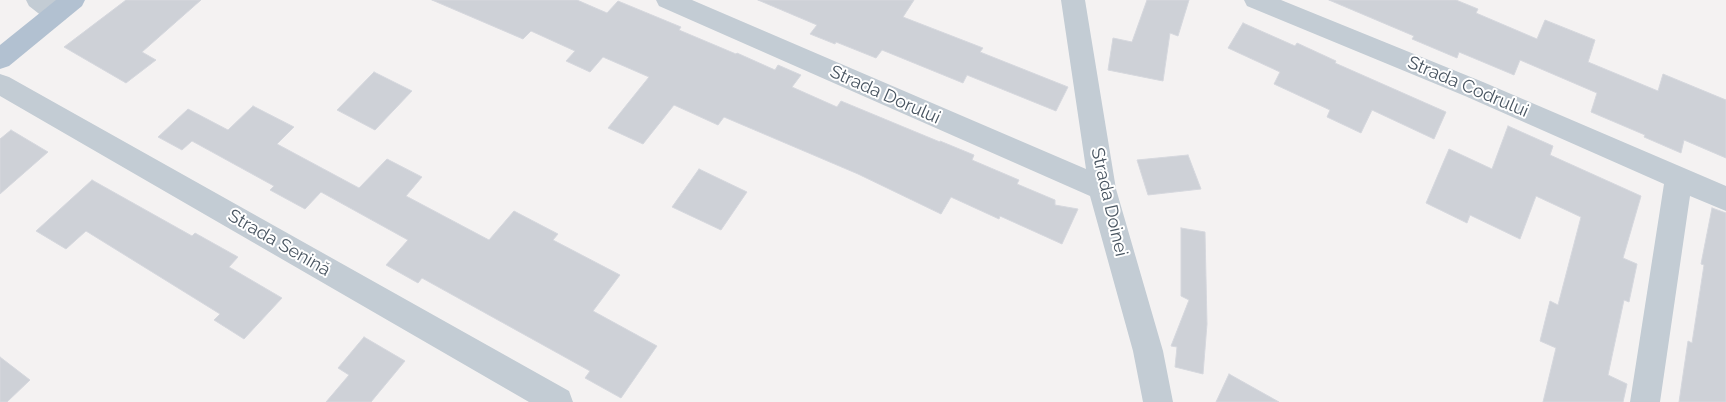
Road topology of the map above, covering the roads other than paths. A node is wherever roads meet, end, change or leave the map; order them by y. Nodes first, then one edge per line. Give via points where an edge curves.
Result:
1 (668, 0) edge
2 (1073, 0) edge
3 (1256, 0) edge
4 (56, 4) edge
5 (1305, 9) edge
6 (0, 59) edge
7 (0, 84) edge
8 (1679, 178) junction
9 (1102, 189) junction
10 (1726, 199) edge
11 (558, 402) edge
12 (1158, 402) edge
13 (1645, 402) edge

1 - 9 street, Strada Dorului
2 - 9 street, Strada Doinei
3 - 5 street, Strada Codrului
4 - 6 main road
5 - 8 street, Strada Codrului via 1474,89
7 - 11 street, Strada Senină
8 - 10 street, Strada Codrului
8 - 13 street
9 - 12 street, Strada Doinei via 1148,351

